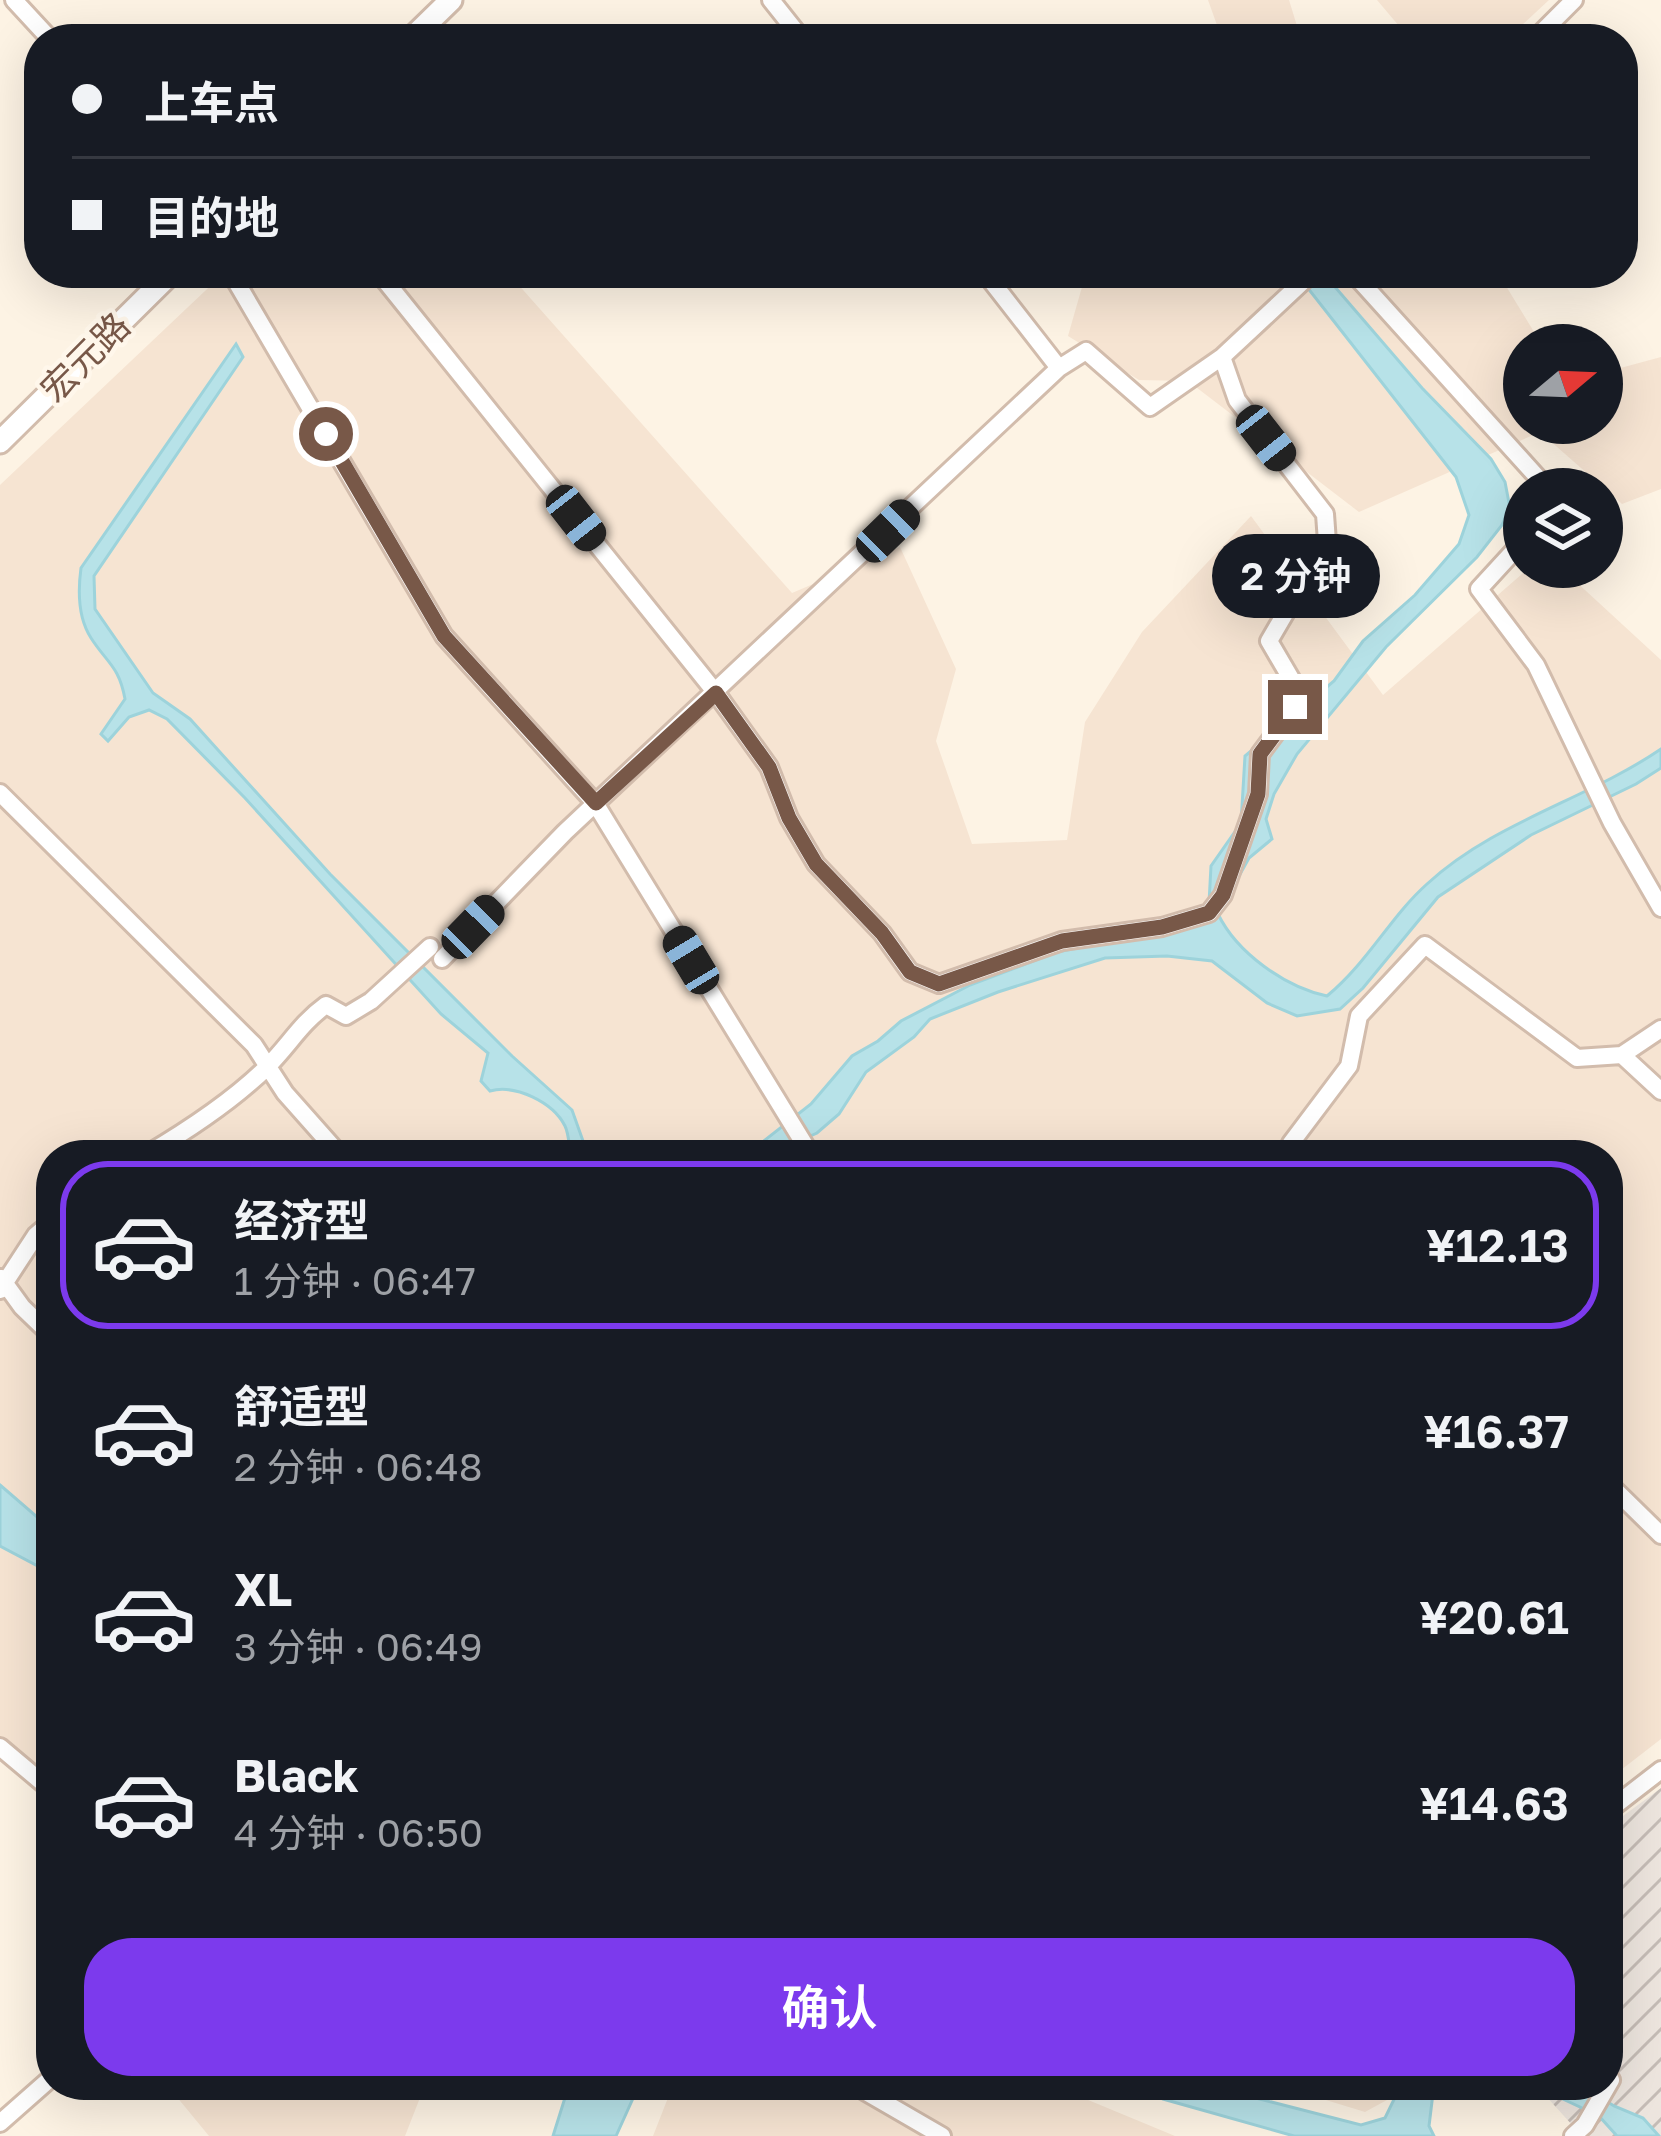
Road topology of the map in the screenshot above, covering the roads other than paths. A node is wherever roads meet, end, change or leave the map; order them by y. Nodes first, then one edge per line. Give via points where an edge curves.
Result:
1 (14, 0) edge
2 (451, 0) edge
3 (771, 0) edge
4 (1574, 0) edge
5 (36, 24) edge
6 (426, 24) edge
7 (790, 24) edge
8 (1550, 24) edge
9 (156, 288) edge
10 (240, 288) edge
11 (392, 288) edge
12 (997, 288) edge
13 (1296, 288) edge
14 (1367, 288) edge
15 (1222, 357) junction
16 (1059, 368) junction
17 (0, 442) edge
18 (1529, 468) edge
19 (1503, 563) edge
20 (716, 693) junction
21 (0, 793) edge
22 (596, 803) junction
23 (1661, 908) edge
24 (1661, 1030) edge
25 (1622, 1054) junction
26 (268, 1066) junction
27 (1661, 1091) edge
28 (172, 1140) edge
29 (327, 1140) edge
30 (802, 1140) edge
31 (1293, 1140) edge
32 (36, 1235) edge
33 (1, 1284) edge
34 (36, 1320) edge
35 (1623, 1498) edge
36 (1661, 1535) edge
37 (0, 1748) edge
38 (1661, 1770) edge
39 (36, 1778) edge
40 (1623, 1799) edge
41 (36, 2091) edge
42 (874, 2100) edge
43 (1600, 2100) edge
44 (0, 2123) edge
45 (915, 2131) edge
46 (942, 2136) edge
47 (1573, 2136) edge

1 - 5 street
2 - 6 street
3 - 7 street
4 - 8 street
9 - 17 street, 宏元路
10 - 22 street via 444,636
11 - 20 street
12 - 16 street
13 - 15 street
14 - 18 street
15 - 16 street via 1150,407 1086,351
15 - 20 street via 1237,400 1325,514 1327,542 1269,641 1293,682 1295,707 1260,754 1258,794 1223,895 1209,913 1062,941 939,984 910,972 816,864 769,767
16 - 20 street
19 - 23 street via 1480,589 1536,665
20 - 22 street
21 - 26 street
22 - 26 street via 436,953 346,1016 326,1005
22 - 30 street
24 - 25 street
25 - 27 street
25 - 31 street via 1577,1058 1425,945 1359,1016 1349,1066
26 - 28 street
26 - 29 street
32 - 33 street
33 - 34 street
35 - 36 street
37 - 39 street
38 - 40 street
41 - 44 street
42 - 45 street
43 - 47 street
45 - 46 street

